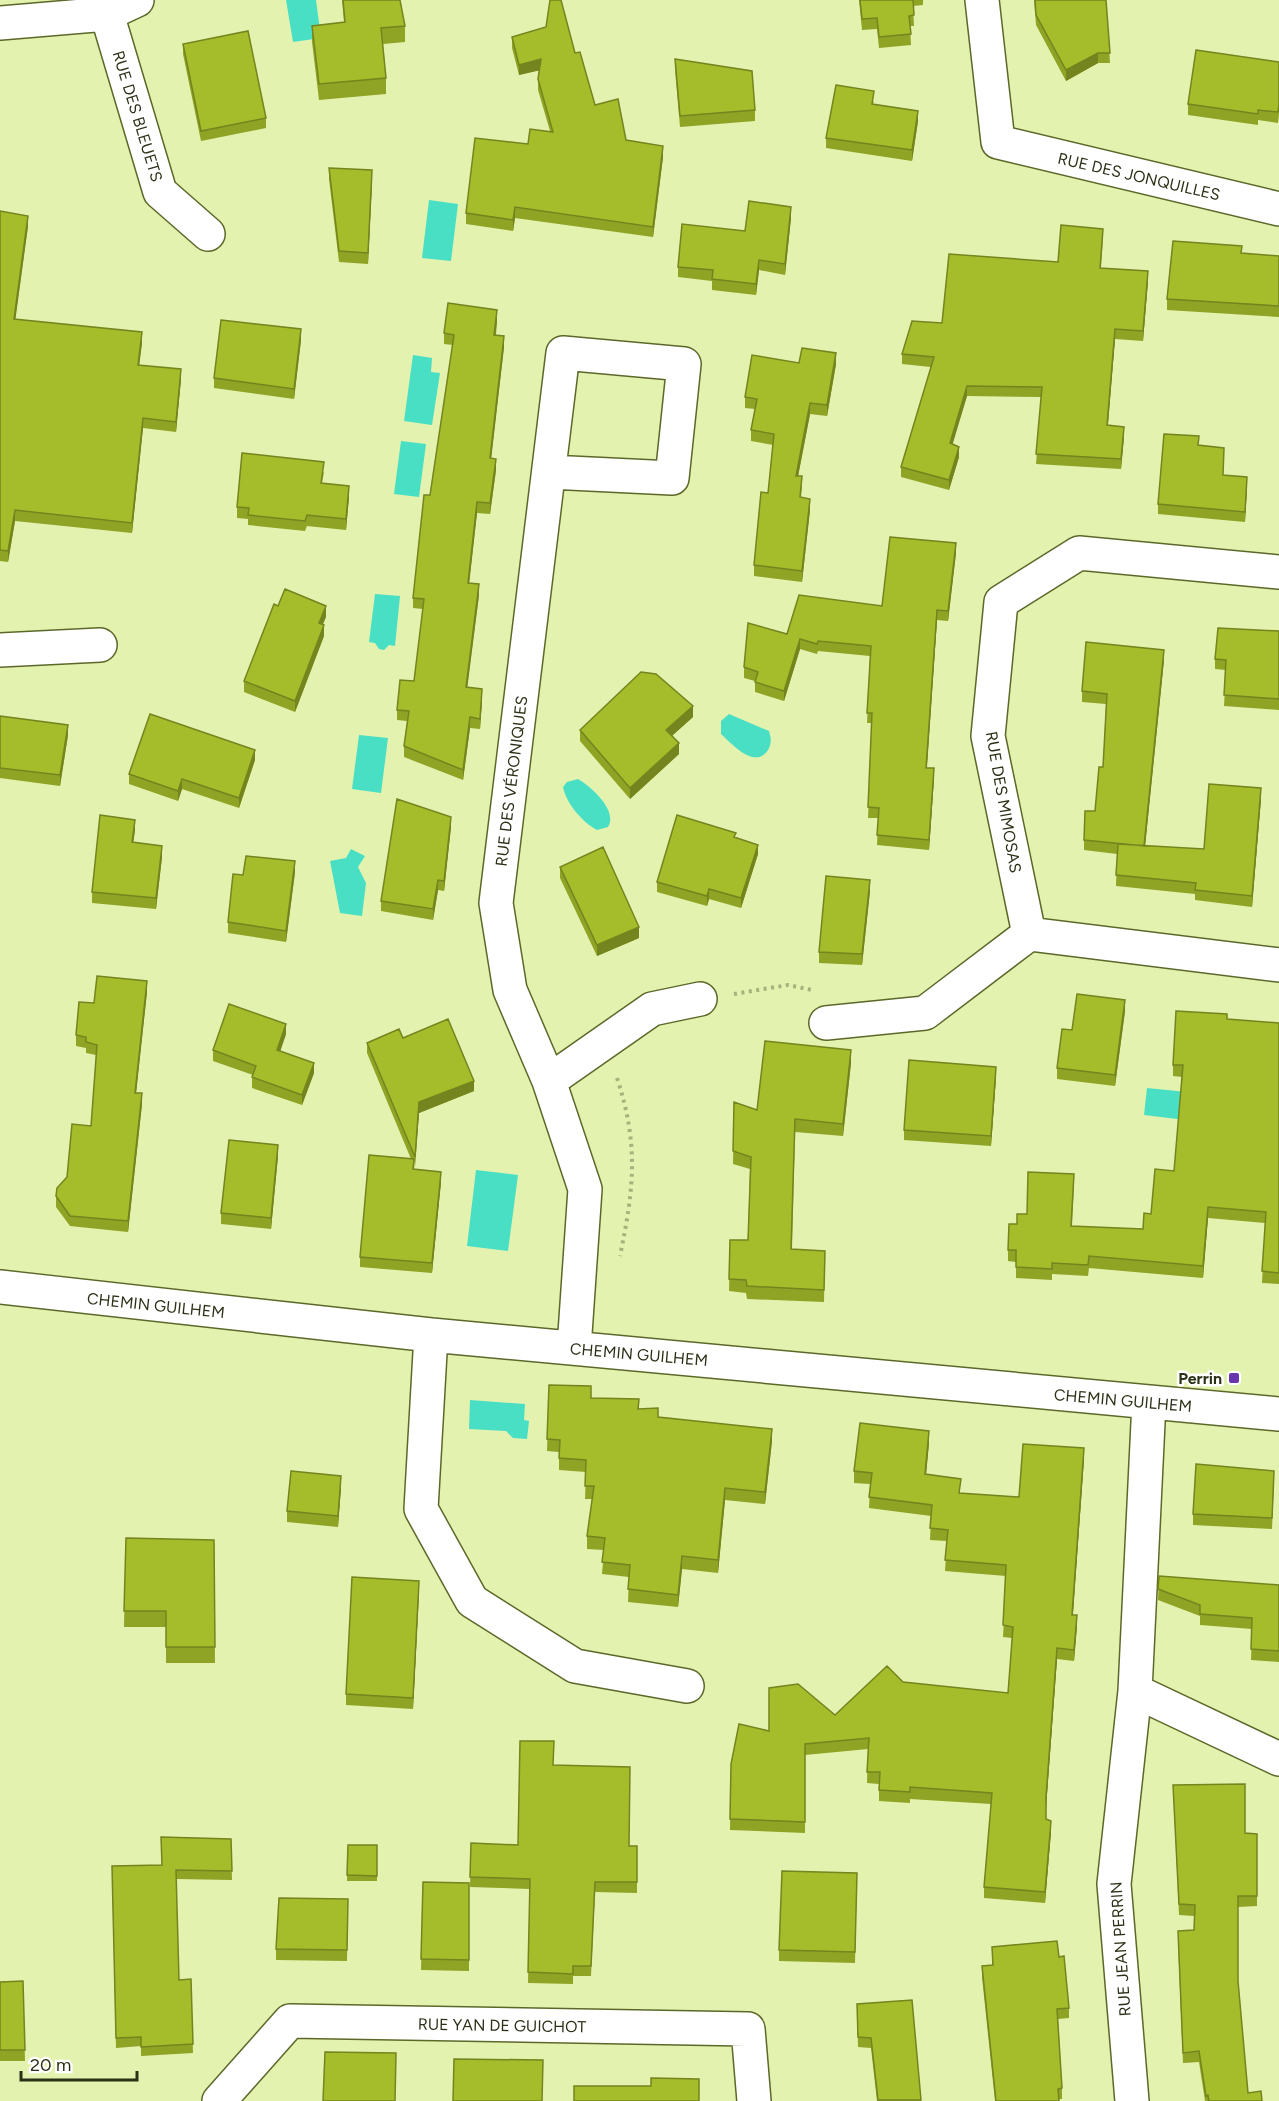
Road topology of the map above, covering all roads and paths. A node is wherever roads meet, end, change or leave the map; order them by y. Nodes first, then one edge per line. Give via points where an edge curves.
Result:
1 (137, 0) edge
2 (981, 0) edge
3 (107, 14) junction
4 (0, 23) edge
5 (1279, 209) edge
6 (208, 234) dead end
7 (549, 472) junction
8 (1279, 572) edge
9 (100, 645) dead end
10 (0, 650) edge
11 (1029, 934) junction
12 (1279, 965) edge
13 (700, 999) joint
14 (826, 1023) joint
15 (549, 1081) junction
16 (0, 1287) edge
17 (431, 1335) junction
18 (574, 1348) junction
19 (1149, 1402) junction
20 (1279, 1414) edge
21 (687, 1686) dead end
22 (1135, 1691) junction
23 (1279, 1759) edge
24 (219, 2101) edge
25 (754, 2101) edge
26 (1132, 2101) edge

1 - 3 street
2 - 5 street, RUE DES JONQUILLES via 998,142
3 - 4 street
3 - 6 street, RUE DES BLEUETS via 160,192
7 - 7 street, RUE DES VÉRONIQUES via 562,353 684,364 672,478
7 - 15 street, RUE DES VÉRONIQUES via 496,903 510,990
8 - 11 street, RUE DES MIMOSAS via 1079,553 1001,602 988,736
9 - 10 street
11 - 12 street
11 - 14 street via 925,1013
13 - 14 path via 788,985 821,991
13 - 15 street via 652,1010
15 - 18 street, RUE DES VÉRONIQUES via 585,1189
16 - 17 street, CHEMIN GUILHEM
17 - 18 street, CHEMIN GUILHEM
17 - 21 street via 421,1509 472,1601 575,1666
18 - 19 street, CHEMIN GUILHEM
19 - 20 street, CHEMIN GUILHEM
19 - 22 street, RUE JEAN PERRIN
22 - 23 street
22 - 26 street, RUE JEAN PERRIN via 1114,1884
24 - 25 street, RUE YAN DE GUICHOT via 290,2021 748,2029

